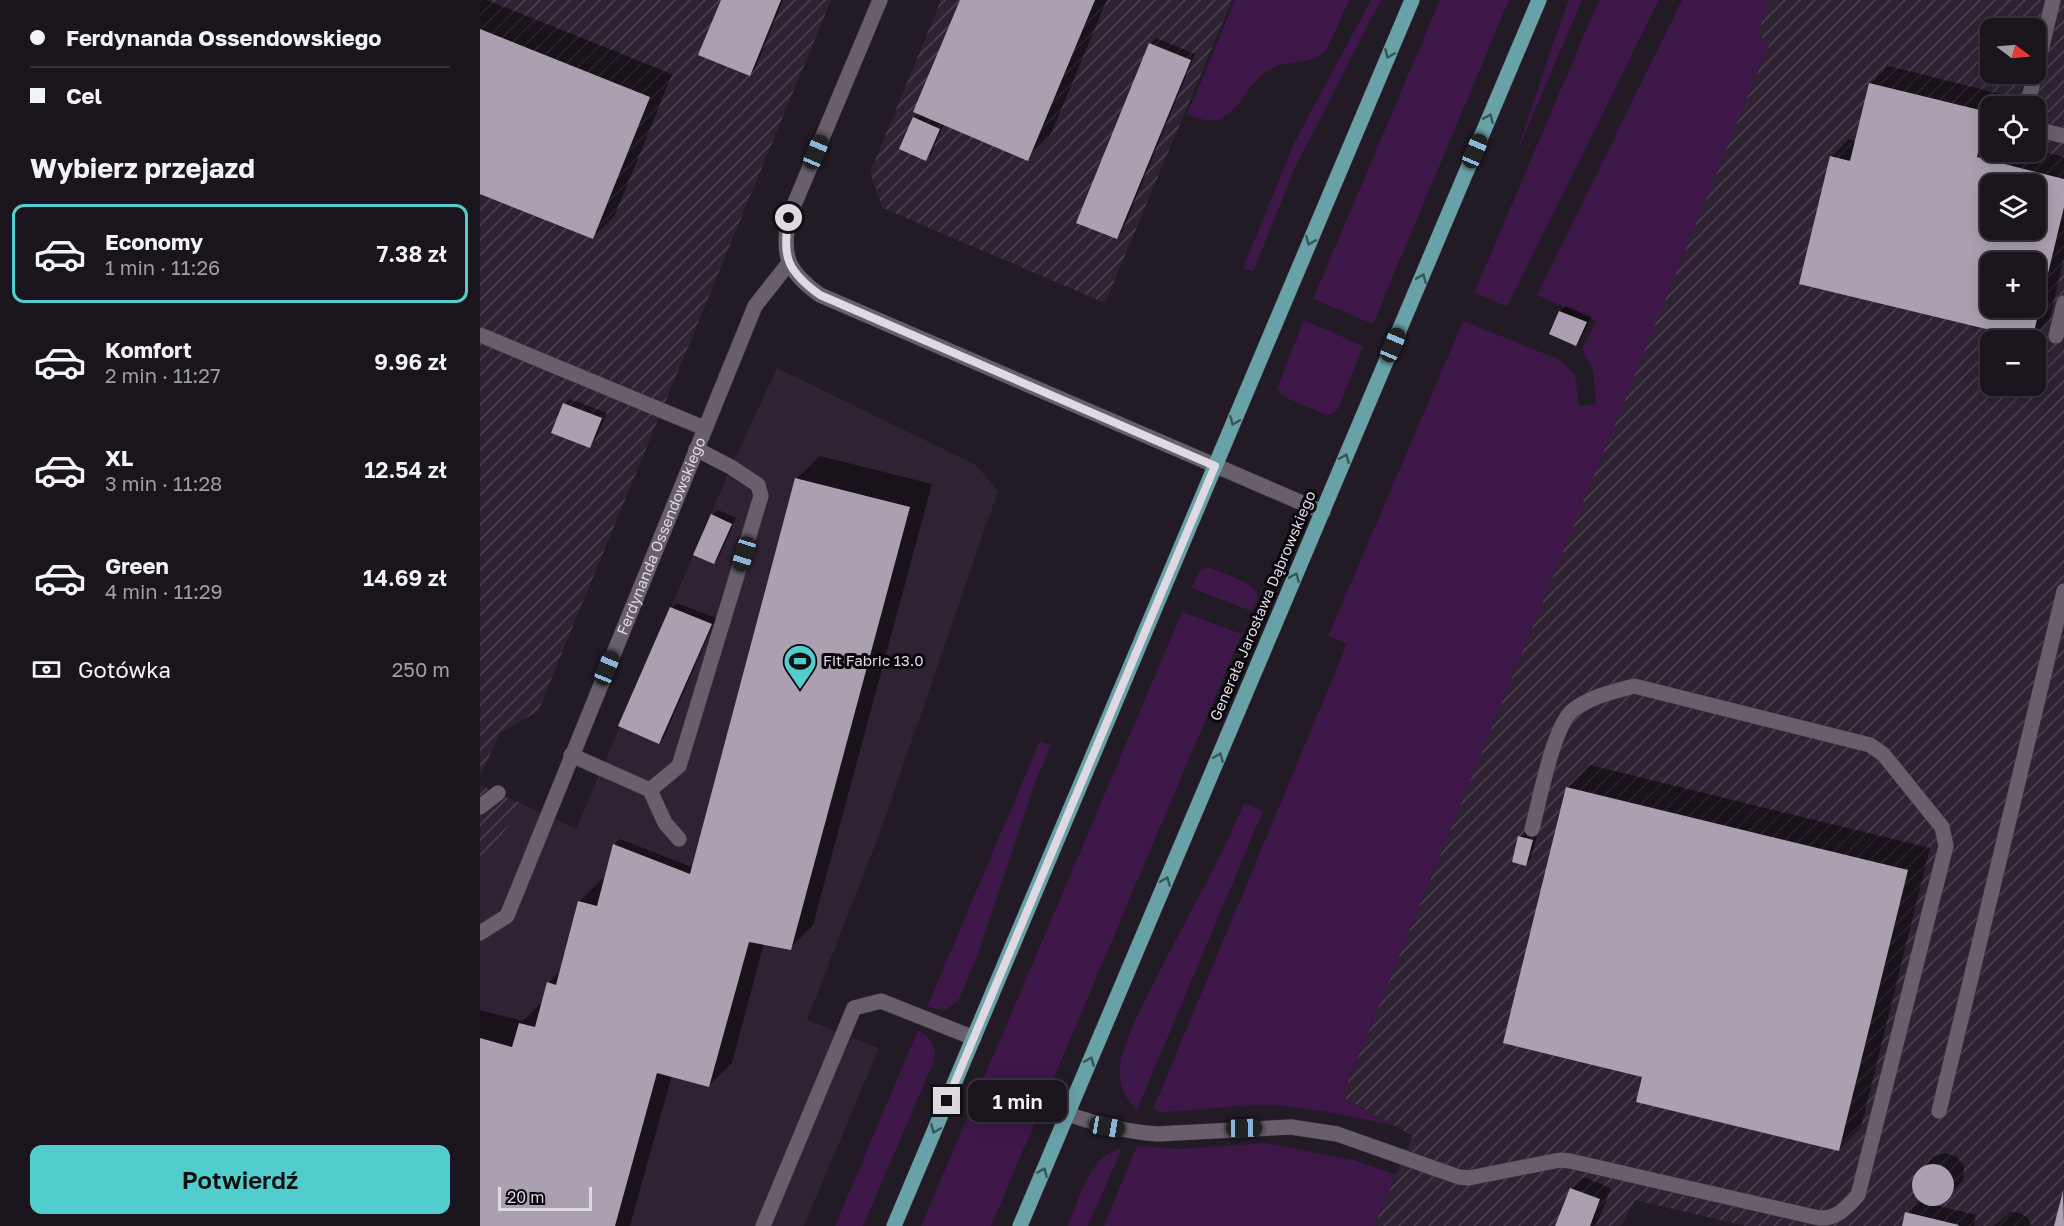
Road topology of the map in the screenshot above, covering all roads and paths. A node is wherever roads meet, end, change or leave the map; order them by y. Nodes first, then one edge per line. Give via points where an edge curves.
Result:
1 (880, 0) edge
2 (1412, 0) edge
3 (1539, 0) edge
4 (2053, 0) edge
5 (2046, 28) edge
6 (2046, 132) edge
7 (2064, 136) edge
8 (789, 263) junction
9 (2064, 303) edge
10 (480, 335) edge
11 (2056, 336) dead end
12 (704, 428) junction
13 (696, 449) junction
14 (1215, 466) junction
15 (1323, 512) junction
16 (2064, 591) edge
17 (572, 755) junction
18 (650, 790) junction
19 (498, 793) dead end
20 (480, 807) edge
21 (1532, 829) dead end
22 (679, 839) dead end
23 (480, 933) edge
24 (974, 1038) junction
25 (1939, 1111) dead end
26 (1067, 1114) junction
27 (763, 1226) edge
28 (894, 1226) edge
29 (1020, 1226) edge

1 - 8 street via 789,218 784,239
2 -> 14 main road
15 -> 3 main road, Generała Jarosława Dąbrowskiego
4 - 5 street
6 - 7 street
8 - 12 street, Ferdynanda Ossendowskiego via 755,306
8 - 14 street via 801,282 820,295
9 - 11 street
10 - 12 street
12 - 13 street, Ferdynanda Ossendowskiego
13 - 17 street, Ferdynanda Ossendowskiego
13 - 18 street via 758,485 762,496 679,766
14 - 15 street
14 - 24 main road
26 -> 15 main road, Generała Jarosława Dąbrowskiego
16 - 25 street
17 - 18 street
17 - 23 street, Ferdynanda Ossendowskiego via 507,916
18 - 22 street via 665,823
19 - 20 street
21 - 26 street via 1553,745 1571,712 1597,696 1634,686 1870,746 1883,754 1942,827 1946,846 1858,1195 1842,1212 1819,1218 1570,1161 1469,1178 1337,1134 1291,1126 1157,1134 1107,1127
24 - 27 street via 881,1000 854,1008
24 -> 28 main road
29 -> 26 main road, Generała Jarosława Dąbrowskiego

